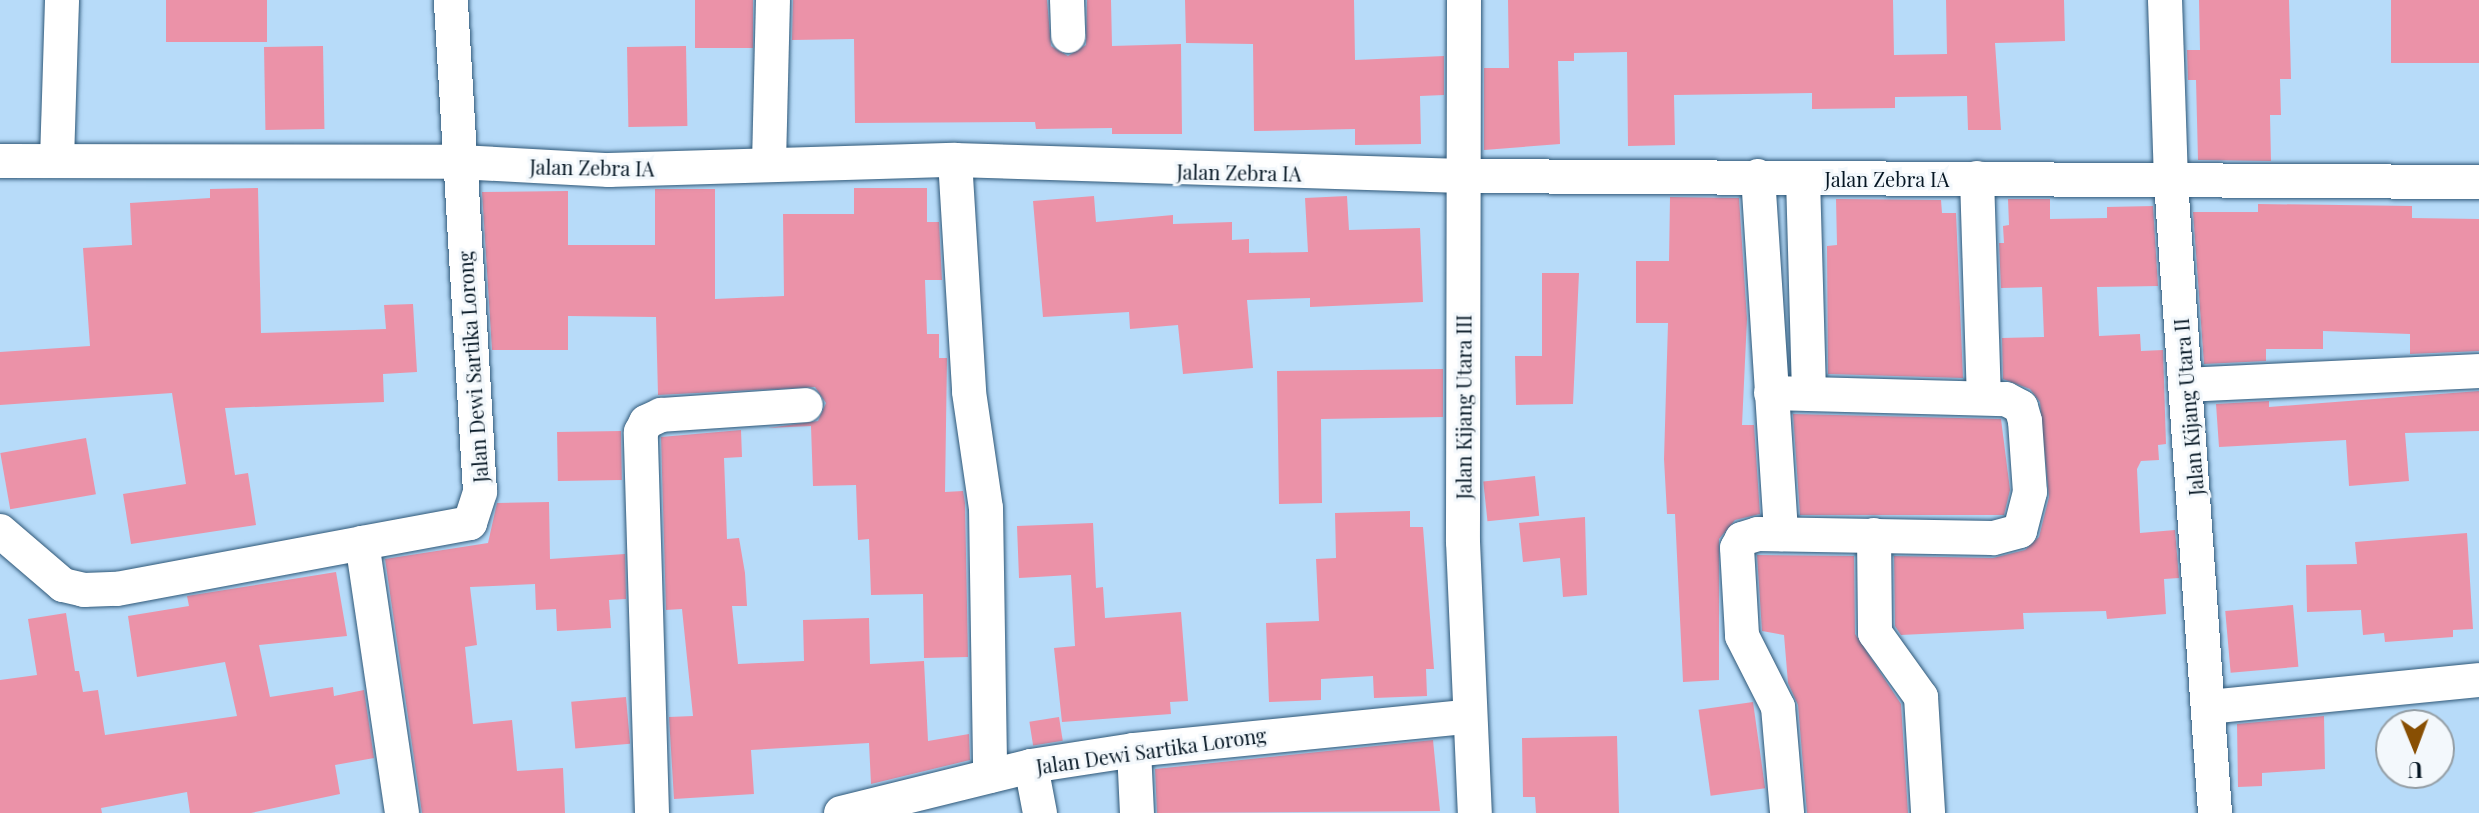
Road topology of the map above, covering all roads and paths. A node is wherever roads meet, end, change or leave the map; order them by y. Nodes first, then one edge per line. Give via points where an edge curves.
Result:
1 (62, 0) edge
2 (451, 0) edge
3 (773, 0) edge
4 (1067, 0) edge
5 (1464, 0) edge
6 (2165, 0) edge
7 (1068, 36) dead end
8 (57, 160) junction
9 (955, 160) junction
10 (0, 161) edge
11 (459, 162) junction
12 (769, 163) junction
13 (1463, 176) junction
14 (1758, 176) junction
15 (1803, 178) junction
16 (1977, 178) junction
17 (2171, 182) junction
18 (2479, 182) edge
19 (2479, 371) edge
20 (2185, 385) junction
21 (1771, 393) junction
22 (1809, 394) junction
23 (1984, 398) junction
24 (806, 405) dead end
25 (0, 531) edge
26 (1781, 534) junction
27 (1874, 535) junction
28 (362, 543) junction
29 (2479, 680) edge
30 (2209, 707) junction
31 (1467, 717) junction
32 (1134, 750) junction
33 (1031, 766) junction
34 (990, 776) junction
35 (860, 811) edge
36 (402, 813) edge
37 (652, 813) edge
38 (1040, 813) edge
39 (1137, 813) edge
40 (1475, 813) edge
41 (1787, 813) edge
42 (1928, 813) edge
43 (2215, 813) edge

1 - 8 street
2 - 11 street
3 - 12 street
4 - 7 street
5 - 13 street, Jalan Kijang Utara III
6 - 17 street, Jalan Kijang Utara II
8 - 10 street, Jalan Zebra IA
8 - 11 street, Jalan Zebra IA
9 - 12 street, Jalan Zebra IA
9 - 13 street, Jalan Zebra IA
9 - 34 street via 969,392 986,508
11 - 12 street, Jalan Zebra IA via 609,170
11 - 28 street, Jalan Dewi Sartika Lorong via 480,492 470,523
13 - 14 street, Jalan Zebra IA
13 - 31 street, Jalan Kijang Utara III
14 - 15 street, Jalan Zebra IA
14 - 21 street
15 - 16 street, Jalan Zebra IA
15 - 22 street
16 - 17 street, Jalan Zebra IA
16 - 23 street
17 - 18 street, Jalan Zebra IA
17 - 20 street, Jalan Kijang Utara II
19 - 20 street
20 - 30 street, Jalan Kijang Utara II
21 - 22 street
21 - 26 street
22 - 23 street
23 - 27 street via 2021,407 2025,421 2030,492 2027,521 2020,531 1993,538
24 - 37 street via 661,415 646,422 641,432
25 - 28 street via 63,585 84,590 117,589
26 - 27 street
26 - 41 street via 1749,537 1737,548 1742,636 1778,707
27 - 42 street via 1875,633 1921,697
28 - 36 street
29 - 30 street
30 - 43 street, Jalan Kijang Utara II
31 - 32 street, Jalan Dewi Sartika Lorong
31 - 40 street, Jalan Kijang Utara III
32 - 33 street, Jalan Dewi Sartika Lorong
32 - 39 street
33 - 34 street, Jalan Dewi Sartika Lorong
33 - 38 street
34 - 35 street, Jalan Dewi Sartika Lorong

